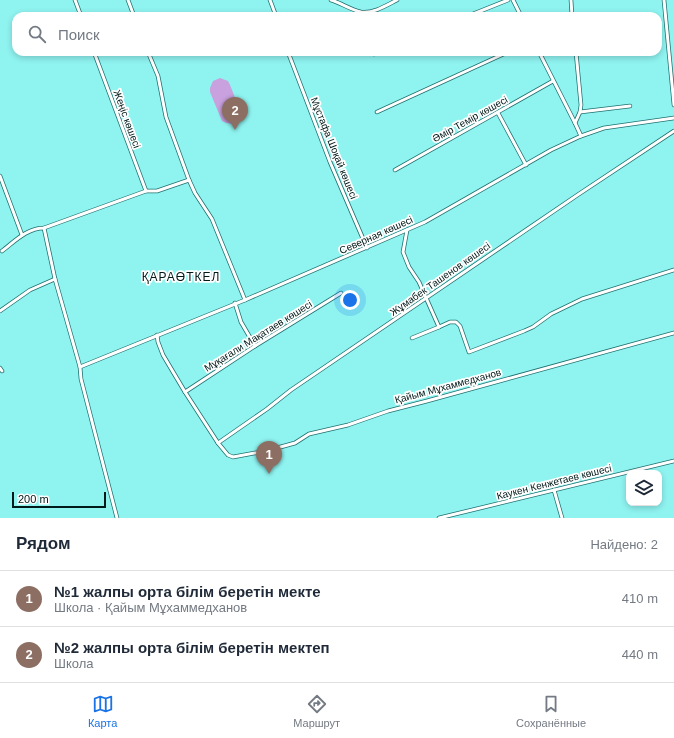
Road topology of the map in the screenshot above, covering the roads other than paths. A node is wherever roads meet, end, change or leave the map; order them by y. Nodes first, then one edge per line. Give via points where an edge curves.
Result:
1 (75, 0) edge
2 (128, 0) edge
3 (270, 0) edge
4 (331, 0) edge
5 (397, 0) edge
6 (508, 0) edge
7 (513, 0) edge
8 (571, 0) edge
9 (664, 0) edge
10 (80, 12) edge
11 (132, 12) edge
12 (274, 12) edge
13 (478, 12) edge
14 (519, 12) edge
15 (572, 12) edge
16 (95, 56) edge
17 (150, 56) edge
18 (290, 56) edge
19 (499, 56) edge
20 (541, 56) edge
21 (576, 56) edge
22 (553, 81) junction
23 (674, 105) edge
24 (630, 106) dead end
25 (377, 112) dead end
26 (580, 112) junction
27 (498, 113) junction
28 (674, 118) edge
29 (575, 122) junction
30 (674, 131) edge
31 (581, 136) junction
32 (526, 165) junction
33 (395, 170) dead end
34 (0, 176) edge
35 (189, 180) junction
36 (146, 191) junction
37 (44, 228) junction
38 (407, 230) junction
39 (22, 235) junction
40 (367, 248) junction
41 (2, 251) dead end
42 (674, 270) edge
43 (55, 279) junction
44 (341, 293) dead end
45 (427, 298) junction
46 (245, 300) junction
47 (235, 303) junction
48 (0, 311) edge
49 (439, 327) junction
50 (674, 332) edge
51 (157, 335) junction
52 (412, 338) dead end
53 (255, 346) junction
54 (80, 367) junction
55 (185, 392) junction
56 (218, 443) junction
57 (674, 461) edge
58 (554, 490) junction
59 (117, 518) edge
60 (438, 518) edge
61 (562, 518) edge

1 - 10 street
2 - 11 street
3 - 12 street
4 - 5 street via 361,12 380,9
6 - 13 street
7 - 14 street
8 - 15 street
9 - 23 street
16 - 36 street, Жеңіс көшесі
17 - 35 street via 158,76 166,117
18 - 40 street, Мұстафа Шоқай көшесі via 330,162
19 - 25 street
20 - 22 street
21 - 26 street
22 - 27 street, Әмір Темір көшесі
22 - 29 street
24 - 26 street
26 - 29 street
27 - 32 street
27 - 33 street, Әмір Темір көшесі
28 - 31 street, Северная көшесі via 604,128
29 - 31 street
30 - 45 street, Жұмабек Ташенов көшесі
31 - 32 street, Северная көшесі
32 - 38 street, Северная көшесі
34 - 39 street
35 - 36 street via 157,191
35 - 46 street via 212,219
36 - 37 street
37 - 39 street via 36,228
37 - 43 street
38 - 40 street, Северная көшесі
38 - 45 street via 403,252
39 - 41 street
40 - 46 street, Северная көшесі
42 - 49 street via 582,299 550,314 529,329 469,352 460,326 456,322
43 - 48 street via 30,290
43 - 54 street
44 - 53 street, Мұқағали Мақатаев көшесі
45 - 49 street
45 - 56 street, Жұмабек Ташенов көшесі
46 - 47 street, Северная көшесі
47 - 51 street, Северная көшесі
47 - 53 street via 241,322
49 - 52 street
50 - 56 street, Қайым Мұхаммедханов via 388,411 361,422 309,434 296,443 266,451 233,456 228,455
51 - 54 street, Северная көшесі
51 - 55 street via 163,355
53 - 55 street, Мұқағали Мақатаев көшесі
54 - 59 street
55 - 56 street
57 - 58 street, Каукен Кенжетаев көшесі
58 - 60 street, Каукен Кенжетаев көшесі
58 - 61 street

